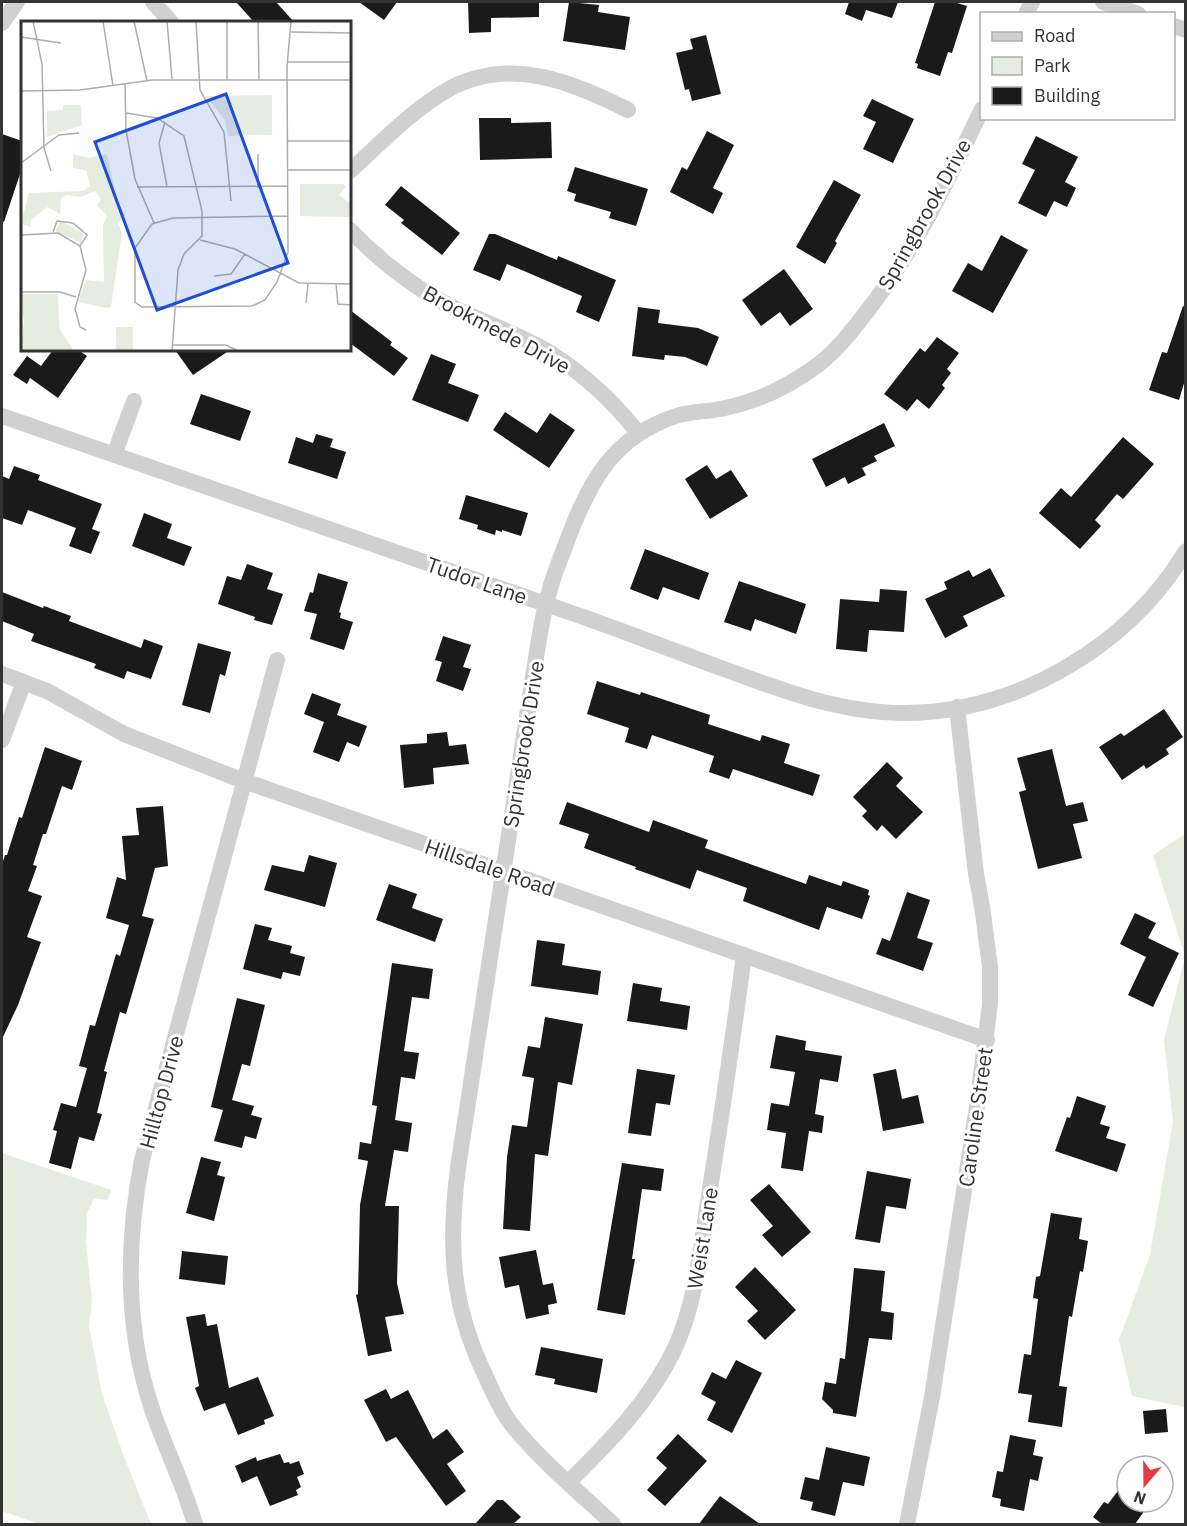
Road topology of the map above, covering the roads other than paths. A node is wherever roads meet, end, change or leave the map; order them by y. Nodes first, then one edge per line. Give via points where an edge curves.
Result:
1 (16, 2) edge
2 (153, 2) edge
3 (1103, 2) edge
4 (1132, 12) edge
5 (170, 21) edge
6 (2, 22) edge
7 (628, 111) dead end
8 (980, 111) edge
9 (351, 170) edge
10 (351, 231) edge
11 (134, 401) dead end
12 (2, 416) edge
13 (639, 434) junction
14 (114, 455) junction
15 (1185, 551) edge
16 (546, 604) junction
17 (277, 660) dead end
18 (2, 674) edge
19 (24, 682) junction
20 (957, 707) junction
21 (2, 740) edge
22 (244, 781) junction
23 (502, 872) junction
24 (744, 955) junction
25 (987, 1040) junction
26 (569, 1482) junction
27 (195, 1524) edge
28 (613, 1524) edge
29 (907, 1524) edge

1 - 6 street
2 - 5 street
3 - 4 street
7 - 9 street via 586,90 543,76 484,77 450,89 421,109
8 - 13 street, Springbrook Drive via 903,262 834,350 771,393 725,408 678,416
10 - 13 street, Brookmede Drive via 384,264 421,291 549,352 574,369 601,390
11 - 14 street
12 - 14 street, Tudor Lane
13 - 16 street, Springbrook Drive via 621,447 593,480 576,516
14 - 16 street, Tudor Lane
15 - 20 street, Tudor Lane via 1140,610 1100,644 1024,689
16 - 20 street, Tudor Lane via 784,692 828,704 906,713
16 - 23 street, Springbrook Drive
17 - 22 street, Hilltop Drive
18 - 19 street, Hillsdale Road
19 - 21 street
19 - 22 street, Hillsdale Road via 71,703 124,734
20 - 25 street, Caroline Street via 990,967
22 - 23 street, Hillsdale Road
22 - 27 street, Hilltop Drive via 142,1161 131,1231 130,1304 134,1339 154,1415
23 - 24 street, Hillsdale Road
23 - 26 street, Springbrook Drive via 452,1215 455,1284 474,1352 499,1405 511,1424
24 - 25 street, Hillsdale Road
24 - 26 street, Weist Lane via 689,1311 658,1380 634,1414
25 - 29 street, Caroline Street via 932,1397
26 - 28 street, Springbrook Drive

